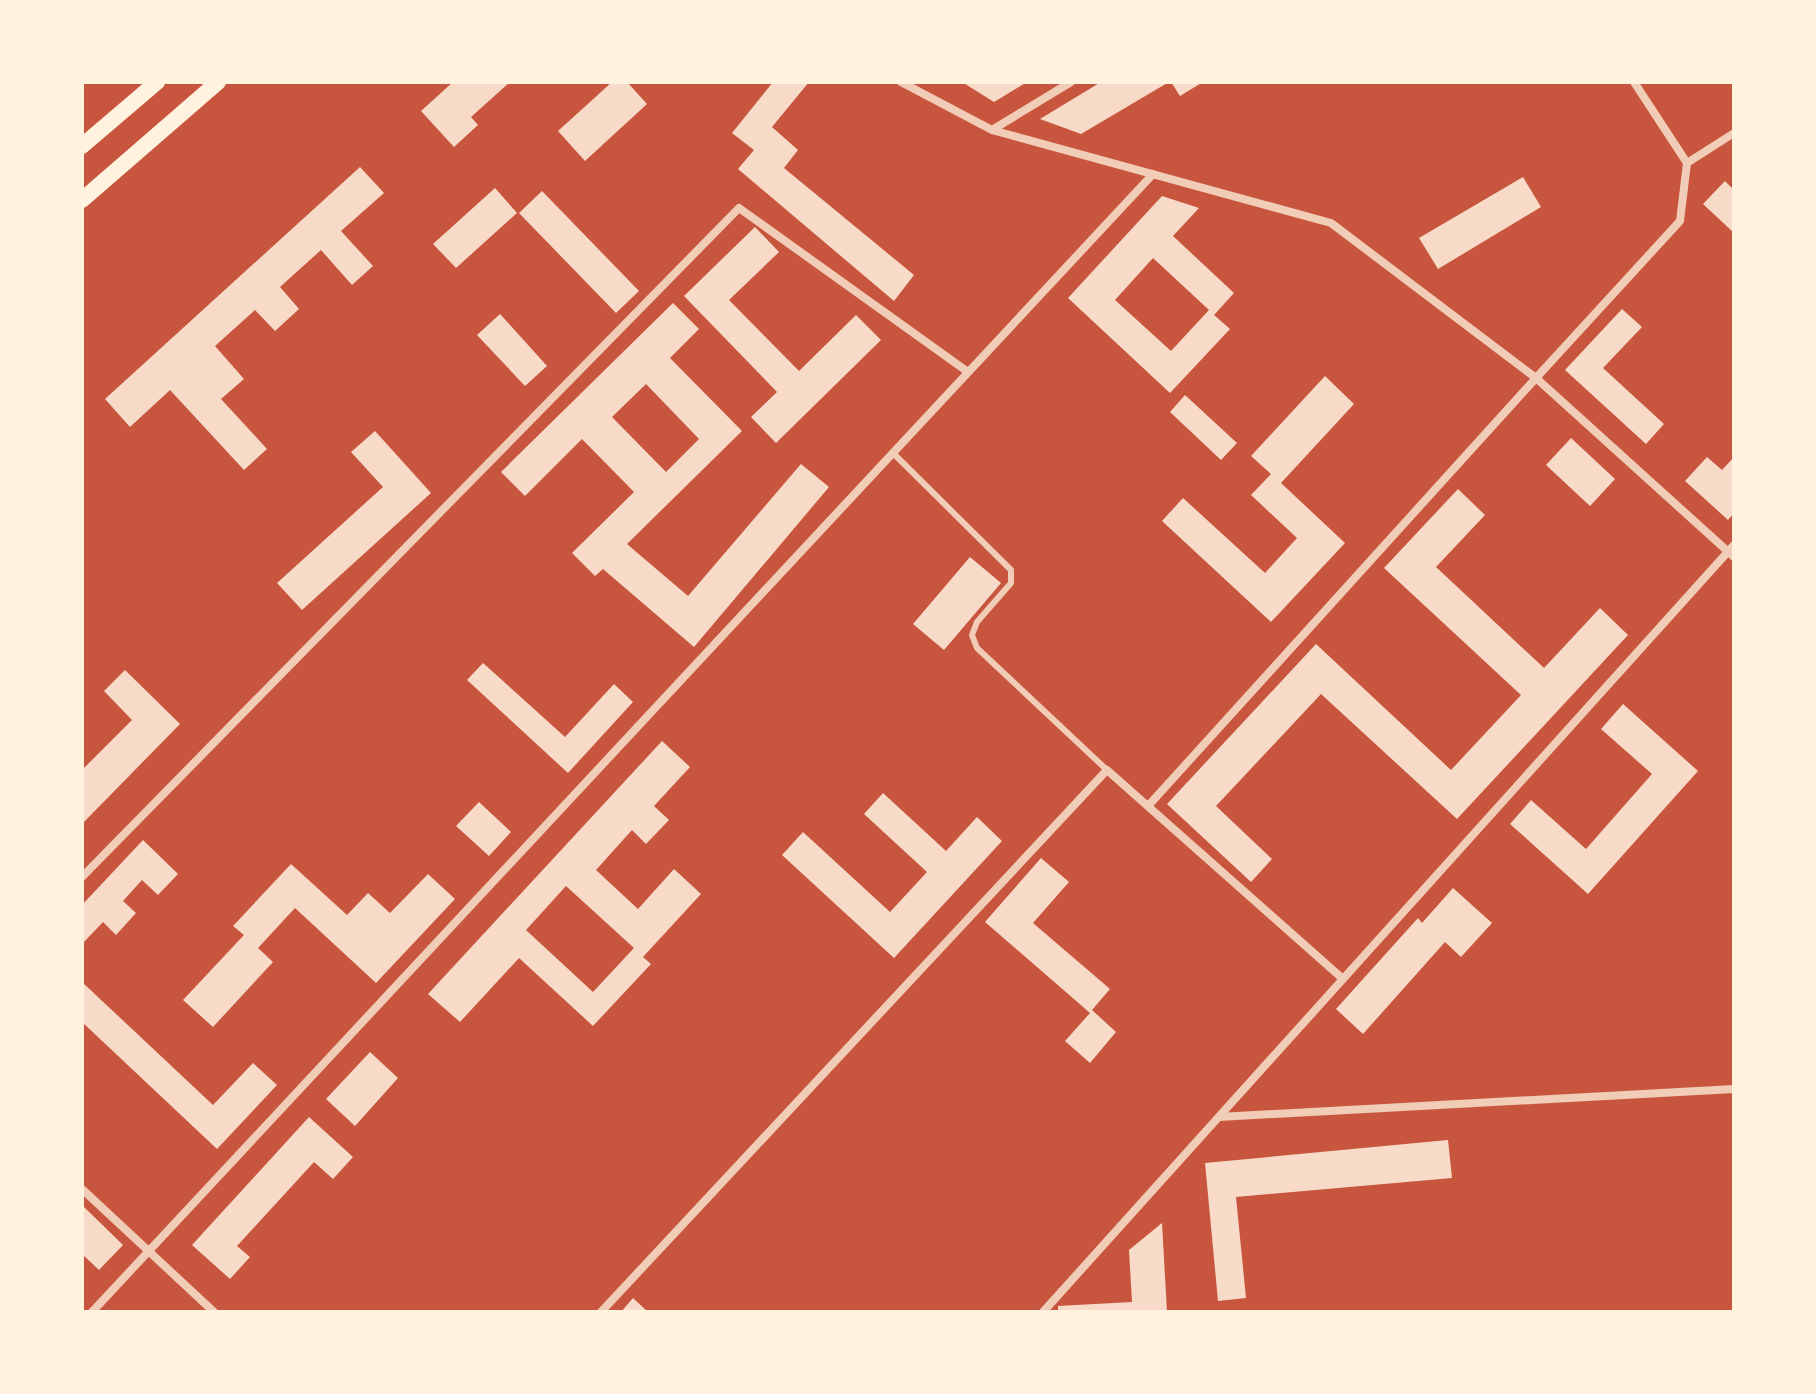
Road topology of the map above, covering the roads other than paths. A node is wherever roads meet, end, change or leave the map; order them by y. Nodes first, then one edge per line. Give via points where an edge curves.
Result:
1 (157, 82) edge
2 (218, 82) edge
3 (901, 82) edge
4 (1071, 82) edge
5 (1634, 82) edge
6 (992, 130) junction
7 (1734, 133) edge
8 (82, 146) edge
9 (1687, 163) junction
10 (1153, 174) junction
11 (82, 200) edge
12 (968, 372) junction
13 (1536, 378) junction
14 (893, 453) junction
15 (1732, 551) edge
16 (1107, 770) junction
17 (1148, 806) junction
18 (82, 877) edge
19 (1343, 979) junction
20 (1734, 1089) edge
21 (1219, 1117) junction
22 (82, 1189) edge
23 (147, 1250) junction
24 (92, 1312) edge
25 (214, 1312) edge
26 (601, 1312) edge
27 (1043, 1312) edge

1 - 8 main road
2 - 11 main road
3 - 6 street
4 - 6 street
5 - 9 street
6 - 10 street
7 - 9 street
9 - 13 street via 1680,221
10 - 12 street
10 - 13 street via 1331,223
12 - 14 street
12 - 18 street via 739,208
13 - 15 street
13 - 17 street
14 - 16 lane via 1011,570 1011,583 977,622 972,635 977,648
14 - 23 street
15 - 19 street
16 - 17 street
16 - 26 street
17 - 19 street
19 - 21 street
20 - 21 street
21 - 27 street
22 - 23 street
23 - 24 street
23 - 25 street

